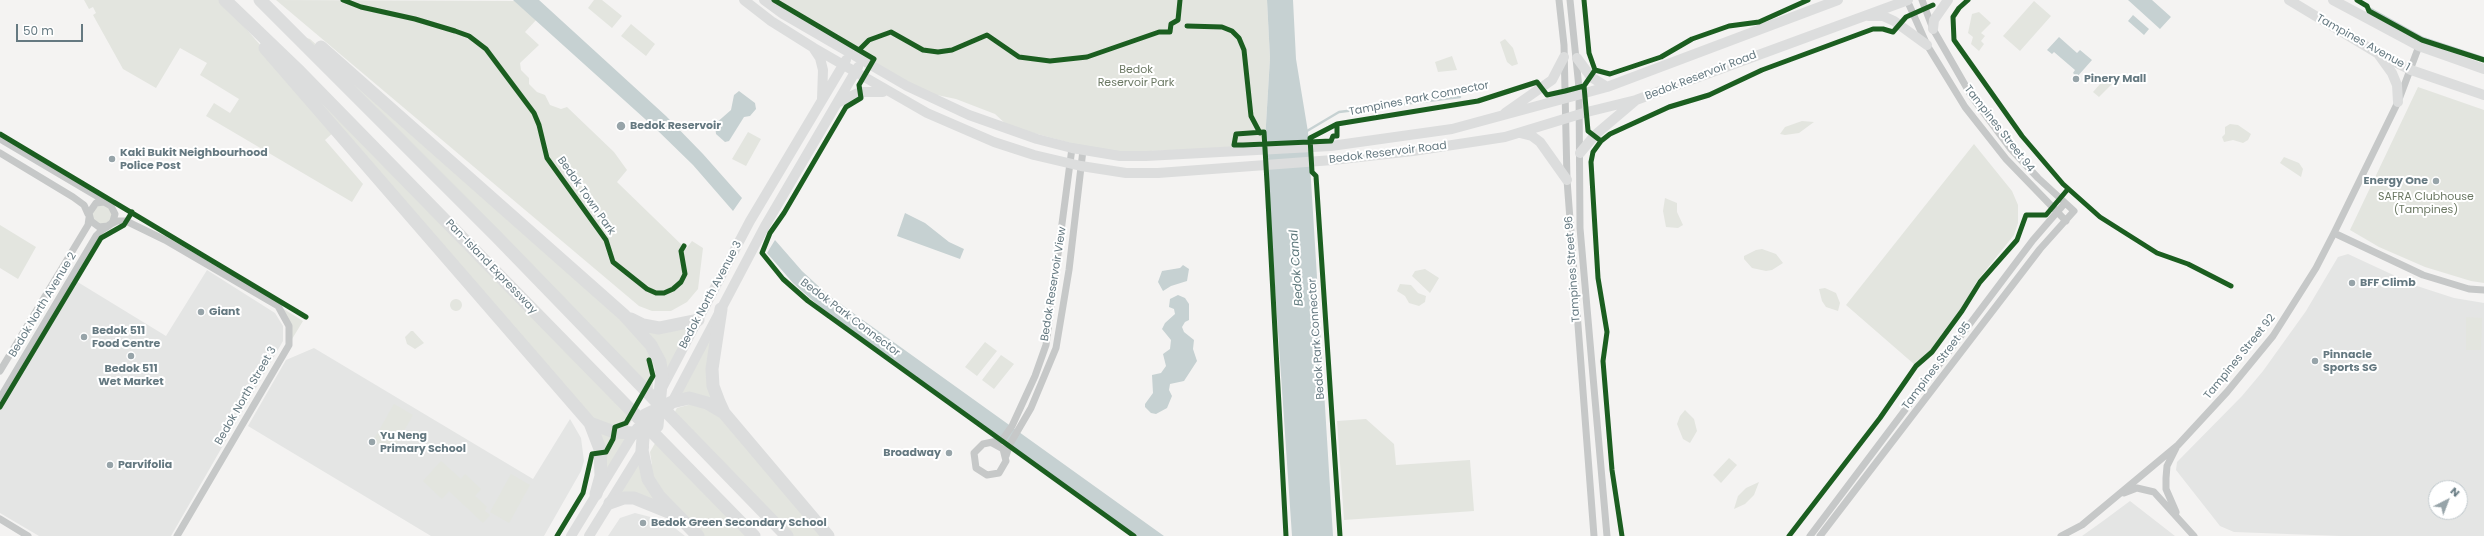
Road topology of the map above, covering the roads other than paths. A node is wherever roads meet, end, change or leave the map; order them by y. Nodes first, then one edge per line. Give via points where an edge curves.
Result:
1 (224, 0) edge
2 (260, 0) edge
3 (744, 0) edge
4 (764, 0) edge
5 (1559, 0) edge
6 (1570, 0) edge
7 (1838, 0) edge
8 (1907, 0) edge
9 (1922, 0) edge
10 (1948, 0) edge
11 (2289, 0) edge
12 (2333, 0) edge
13 (1860, 16) junction
14 (1933, 29) junction
15 (296, 33) junction
16 (1927, 45) junction
17 (2419, 46) junction
18 (814, 48) junction
19 (850, 53) junction
20 (2377, 53) junction
21 (1564, 57) junction
22 (1577, 58) junction
23 (862, 60) junction
24 (843, 66) junction
25 (2484, 69) edge
26 (2411, 70) junction
27 (855, 73) junction
28 (1607, 87) junction
29 (889, 93) junction
30 (1579, 95) junction
31 (2484, 95) edge
32 (1565, 99) junction
33 (1636, 100) junction
34 (839, 102) junction
35 (2398, 102) junction
36 (822, 103) junction
37 (1579, 114) junction
38 (1500, 116) junction
39 (1565, 119) junction
40 (1520, 133) junction
41 (0, 139) edge
42 (1072, 148) junction
43 (1083, 150) junction
44 (0, 153) edge
45 (1580, 153) junction
46 (1069, 164) junction
47 (1081, 166) junction
48 (1567, 180) junction
49 (108, 203) junction
50 (2065, 203) junction
51 (2074, 211) joint
52 (2057, 213) junction
53 (89, 217) junction
54 (2066, 221) junction
55 (108, 226) junction
56 (2334, 233) junction
57 (2484, 290) edge
58 (721, 309) junction
59 (624, 315) junction
60 (698, 320) junction
61 (0, 371) edge
62 (662, 387) junction
63 (0, 398) edge
64 (672, 402) junction
65 (660, 408) junction
66 (724, 413) junction
67 (645, 415) junction
68 (590, 423) junction
69 (658, 426) junction
70 (639, 432) junction
71 (992, 443) junction
72 (2178, 445) junction
73 (642, 450) junction
74 (1006, 458) junction
75 (596, 494) junction
76 (2118, 495) junction
77 (610, 503) junction
78 (0, 519) edge
79 (2179, 519) junction
80 (681, 520) junction
81 (28, 536) edge
82 (177, 536) edge
83 (571, 536) edge
84 (590, 536) edge
85 (698, 536) edge
86 (754, 536) edge
87 (787, 536) edge
88 (828, 536) edge
89 (1594, 536) edge
90 (1607, 536) edge
91 (1810, 536) edge
92 (1820, 536) edge
93 (2061, 536) edge
94 (2194, 536) edge

1 - 68 highway
1 - 86 highway, Pan-Island Expressway via 300,72
2 - 15 highway
3 - 18 main road, Bedok Reservoir Road via 771,21
4 - 19 main road, Bedok Reservoir Road
5 - 21 street, Tampines Street 96
6 - 22 street, Tampines Street 96
7 - 28 main road, Bedok Reservoir Road
8 - 13 main road, Bedok Reservoir Road
8 - 16 street, Tampines Street 94
9 - 14 street, Tampines Street 94
10 - 14 main road via 1934,20
11 - 20 main road, Tampines Avenue 1
12 - 17 main road, Tampines Avenue 1
13 - 16 main road via 1883,16
13 - 33 main road, Bedok Reservoir Road
14 - 50 street, Tampines Street 94 via 1972,97 2010,148
15 - 59 highway via 311,39
15 - 87 highway
16 - 52 street, Tampines Street 94 via 1965,107 2006,159
17 - 25 main road, Tampines Avenue 1
17 - 26 street, Tampines Street 92
18 - 24 main road, Bedok Reservoir Road
18 - 36 main road via 823,70
19 - 23 main road, Bedok Reservoir Road
19 - 24 main road, Bedok North Avenue 3
20 - 26 main road, Tampines Avenue 1
20 - 35 main road via 2392,73
21 - 32 street, Tampines Street 96
21 - 38 main road via 1552,80
22 - 28 main road via 1591,77
22 - 30 street, Tampines Street 96
23 - 27 main road, Bedok North Avenue 3
23 - 42 main road, Bedok Reservoir Road via 907,86 969,115 1037,139
24 - 27 main road, Bedok Reservoir Road
24 - 36 main road, Bedok North Avenue 3
26 - 31 main road, Tampines Avenue 1
26 - 35 street, Tampines Street 92
27 - 29 main road, Bedok Reservoir Road
27 - 34 main road, Bedok North Avenue 3
28 - 30 main road, Bedok Reservoir Road
29 - 34 main road via 873,90 860,92
29 - 46 main road, Bedok Reservoir Road via 927,113 994,142
30 - 32 main road, Bedok Reservoir Road
30 - 37 street, Tampines Street 96
32 - 38 main road, Bedok Reservoir Road
32 - 39 street, Tampines Street 96
33 - 37 main road, Bedok Reservoir Road
33 - 45 main road via 1595,135
34 - 58 main road, Bedok North Avenue 3 via 765,226
35 - 56 street, Tampines Street 92
36 - 60 main road, Bedok North Avenue 3 via 750,221
37 - 39 main road, Bedok Reservoir Road
37 - 45 street, Tampines Street 96
38 - 43 main road, Bedok Reservoir Road via 1452,129 1331,146 1146,156 1120,156
39 - 40 main road, Bedok Reservoir Road
39 - 48 street, Tampines Street 96
40 - 47 main road, Bedok Reservoir Road via 1413,151 1333,160 1126,173
40 - 48 main road via 1532,136 1540,142
41 - 49 street
42 - 43 main road, Bedok Reservoir Road
42 - 46 street, Bedok Reservoir View
43 - 47 street, Bedok Reservoir View
44 - 53 street via 73,197 85,206
45 - 90 street, Tampines Street 96 via 1580,228
46 - 47 main road, Bedok Reservoir Road
46 - 71 street, Bedok Reservoir View via 1057,275 1046,345 1012,426 1003,439
47 - 74 street, Bedok Reservoir View via 1069,270 1056,348 1044,378 1010,444
48 - 89 street, Tampines Street 96
49 - 53 street via 95,204 90,208
49 - 55 street via 115,214
50 - 51 street, Tampines Street 94
50 - 52 street, Tampines Street 95
51 - 54 street, Tampines Street 95
52 - 54 street, Tampines Street 94
52 - 91 street, Tampines Street 95 via 2033,240
53 - 55 street via 97,227
53 - 61 street, Bedok North Avenue 2 via 88,225
54 - 92 street, Tampines Street 95 via 2040,249
55 - 63 street, Bedok North Avenue 2 via 96,236
55 - 82 street, Bedok North Street 3 via 117,221 126,221 166,240 278,306 289,326 289,345
56 - 57 street via 2423,275 2469,289
56 - 72 street, Tampines Street 92 via 2316,268 2273,336 2227,392
58 - 64 main road, Bedok North Avenue 3
58 - 66 highway via 712,373 715,393
59 - 60 highway via 655,328
59 - 62 highway via 656,353 662,370
60 - 62 main road, Bedok North Avenue 3
62 - 65 highway
62 - 67 main road, Bedok North Avenue 3
64 - 65 highway
64 - 66 highway via 685,398 695,399
64 - 69 main road, Bedok North Avenue 3
65 - 67 highway
65 - 69 highway
66 - 88 highway
67 - 70 highway
68 - 70 highway via 614,432
68 - 75 highway via 598,439 600,453 601,476
69 - 70 highway
69 - 73 main road, Bedok North Avenue 3
70 - 73 highway
70 - 75 main road
71 - 74 street via 1001,447
71 - 74 street, Bedok Reservoir View via 983,444 974,453 973,463 978,471 987,476 997,474 1004,468
72 - 76 street, Tampines Street 92
72 - 79 street, Tampines Street 92 via 2167,466 2166,483 2169,499
73 - 77 main road, Bedok North Avenue 3
73 - 80 highway via 651,484
75 - 83 main road
76 - 79 street, Tampines Street 92 via 2137,488 2145,488 2154,492
76 - 93 street, Tampines Street 92 via 2082,524
77 - 80 highway via 624,498 634,498 657,506
77 - 84 main road, Bedok North Avenue 3
78 - 81 street
79 - 94 street, Tampines Street 92
80 - 85 highway

